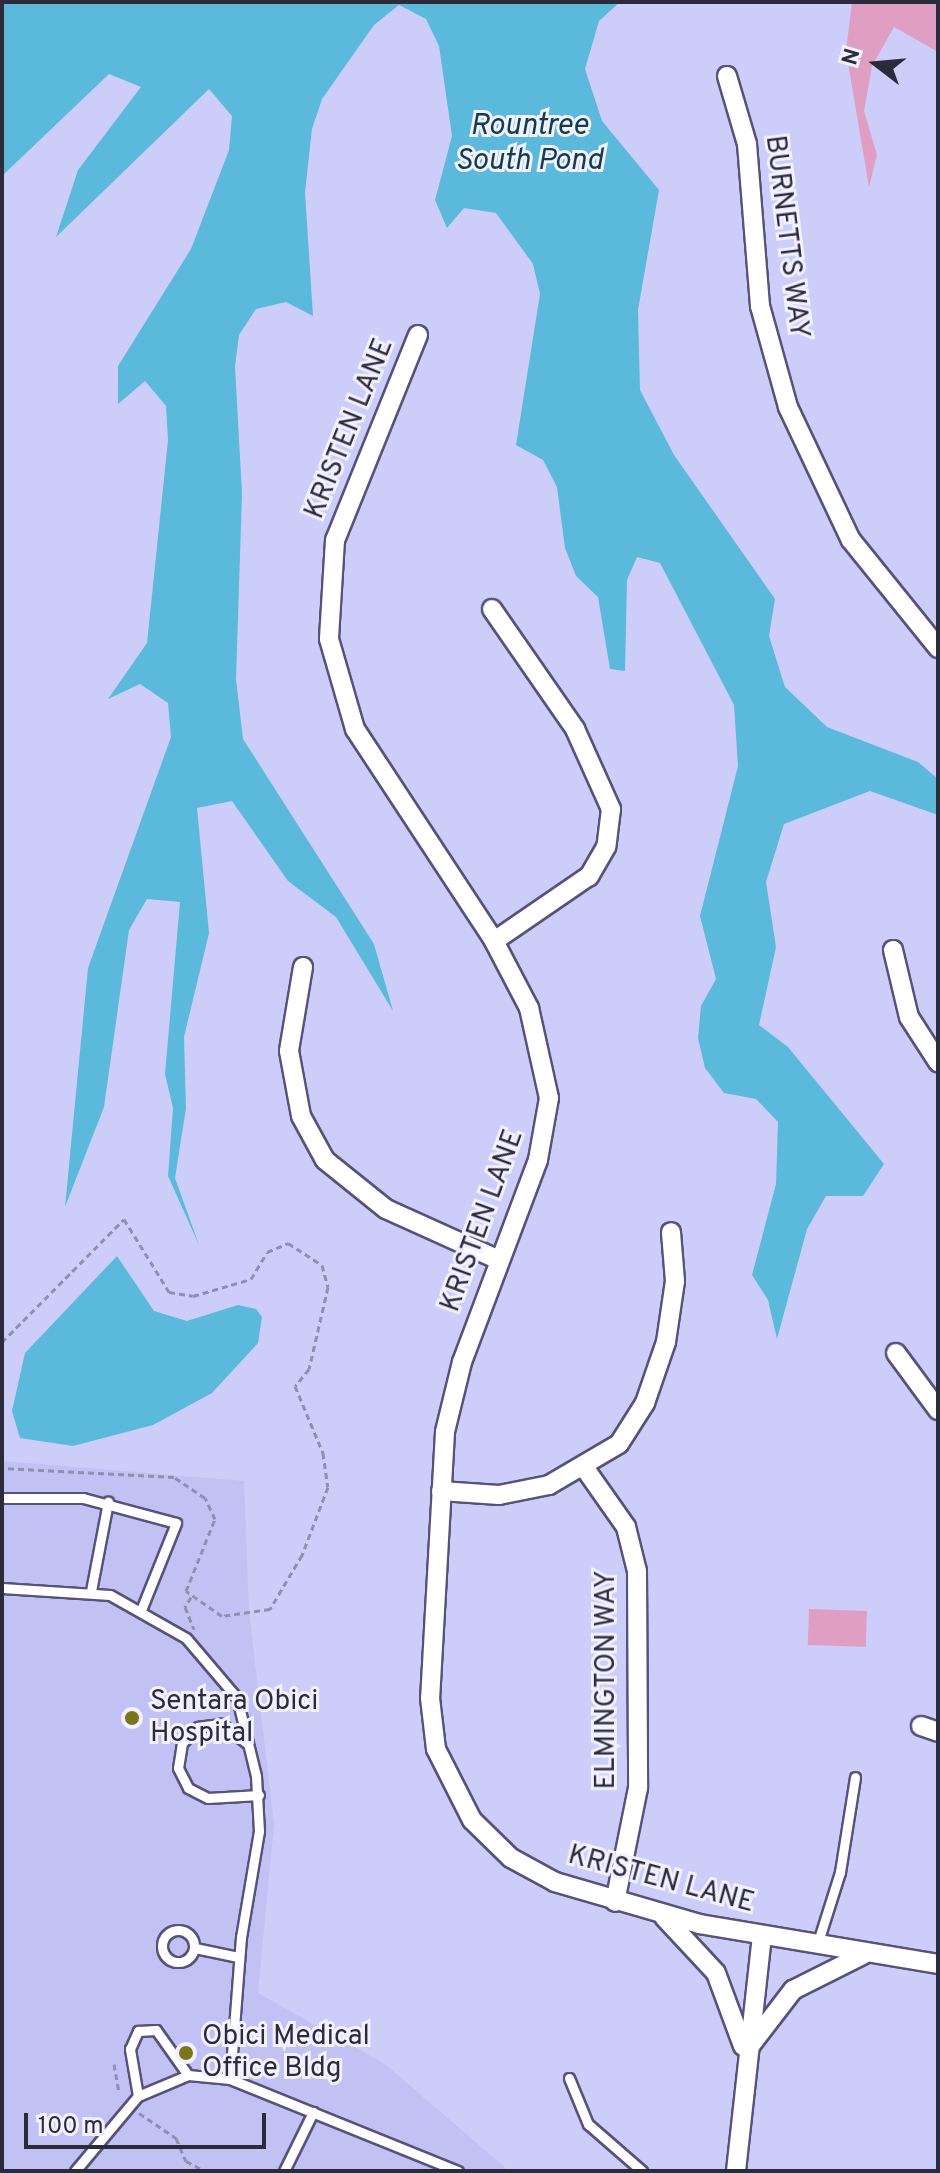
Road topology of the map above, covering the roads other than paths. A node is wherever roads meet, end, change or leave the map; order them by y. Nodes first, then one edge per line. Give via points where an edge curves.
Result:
1 (727, 76) dead end
2 (418, 335) dead end
3 (492, 609) dead end
4 (938, 648) edge
5 (494, 941) junction
6 (893, 950) dead end
7 (303, 967) dead end
8 (938, 1062) edge
9 (671, 1232) dead end
10 (499, 1260) junction
11 (896, 1353) dead end
12 (938, 1410) edge
13 (586, 1470) junction
14 (441, 1491) junction
15 (2, 1498) edge
16 (108, 1502) junction
17 (2, 1588) edge
18 (91, 1591) junction
19 (141, 1610) junction
20 (252, 1755) junction
21 (855, 1777) dead end
22 (259, 1795) junction
23 (615, 1902) junction
24 (662, 1915) junction
25 (762, 1936) junction
26 (817, 1945) junction
27 (195, 1948) dead end
28 (868, 1953) junction
29 (238, 1957) junction
30 (938, 1964) edge
31 (745, 2056) junction
32 (188, 2075) junction
33 (569, 2078) dead end
34 (230, 2079) junction
35 (138, 2096) junction
36 (313, 2112) junction
37 (84, 2169) edge
38 (284, 2171) edge
39 (458, 2171) edge
40 (642, 2171) edge
41 (736, 2171) edge

1 - 4 street, BURNETTS WAY via 747,144 760,306 788,407 851,540
2 - 5 street, KRISTEN LANE via 335,540 329,639 355,729
3 - 5 street via 575,729 611,809 606,847 589,876
5 - 10 street, KRISTEN LANE via 542,1040 549,1098 538,1160
6 - 8 street via 909,1017
7 - 10 street via 289,1051 311,1139 342,1178 386,1209
9 - 13 street via 672,1311 645,1403 619,1444
10 - 14 street, KRISTEN LANE via 452,1397
11 - 12 street
13 - 14 street via 521,1492
13 - 23 street, ELMINGTON WAY via 626,1527 637,1571 638,1788
14 - 23 street, KRISTEN LANE via 430,1698 444,1774 472,1820 511,1858
15 - 16 lane
16 - 18 lane
16 - 19 lane via 176,1523
17 - 18 lane
18 - 19 lane
19 - 20 lane via 186,1638 237,1698
20 - 22 lane
20 - 22 lane via 232,1727 209,1724 182,1743 178,1768 188,1788 208,1798
21 - 26 lane via 840,1872
22 - 29 lane
23 - 24 street, KRISTEN LANE
24 - 25 street, KRISTEN LANE
24 - 31 street via 716,1973
25 - 26 street
25 - 31 street
26 - 28 street
27 - 29 lane
28 - 30 street
28 - 31 street via 793,1990
29 - 34 lane
31 - 41 street
32 - 34 lane
32 - 35 lane
32 - 35 lane via 156,2030 138,2031 130,2049
33 - 40 lane via 588,2124
34 - 36 lane
35 - 37 lane
36 - 38 lane
36 - 39 lane

